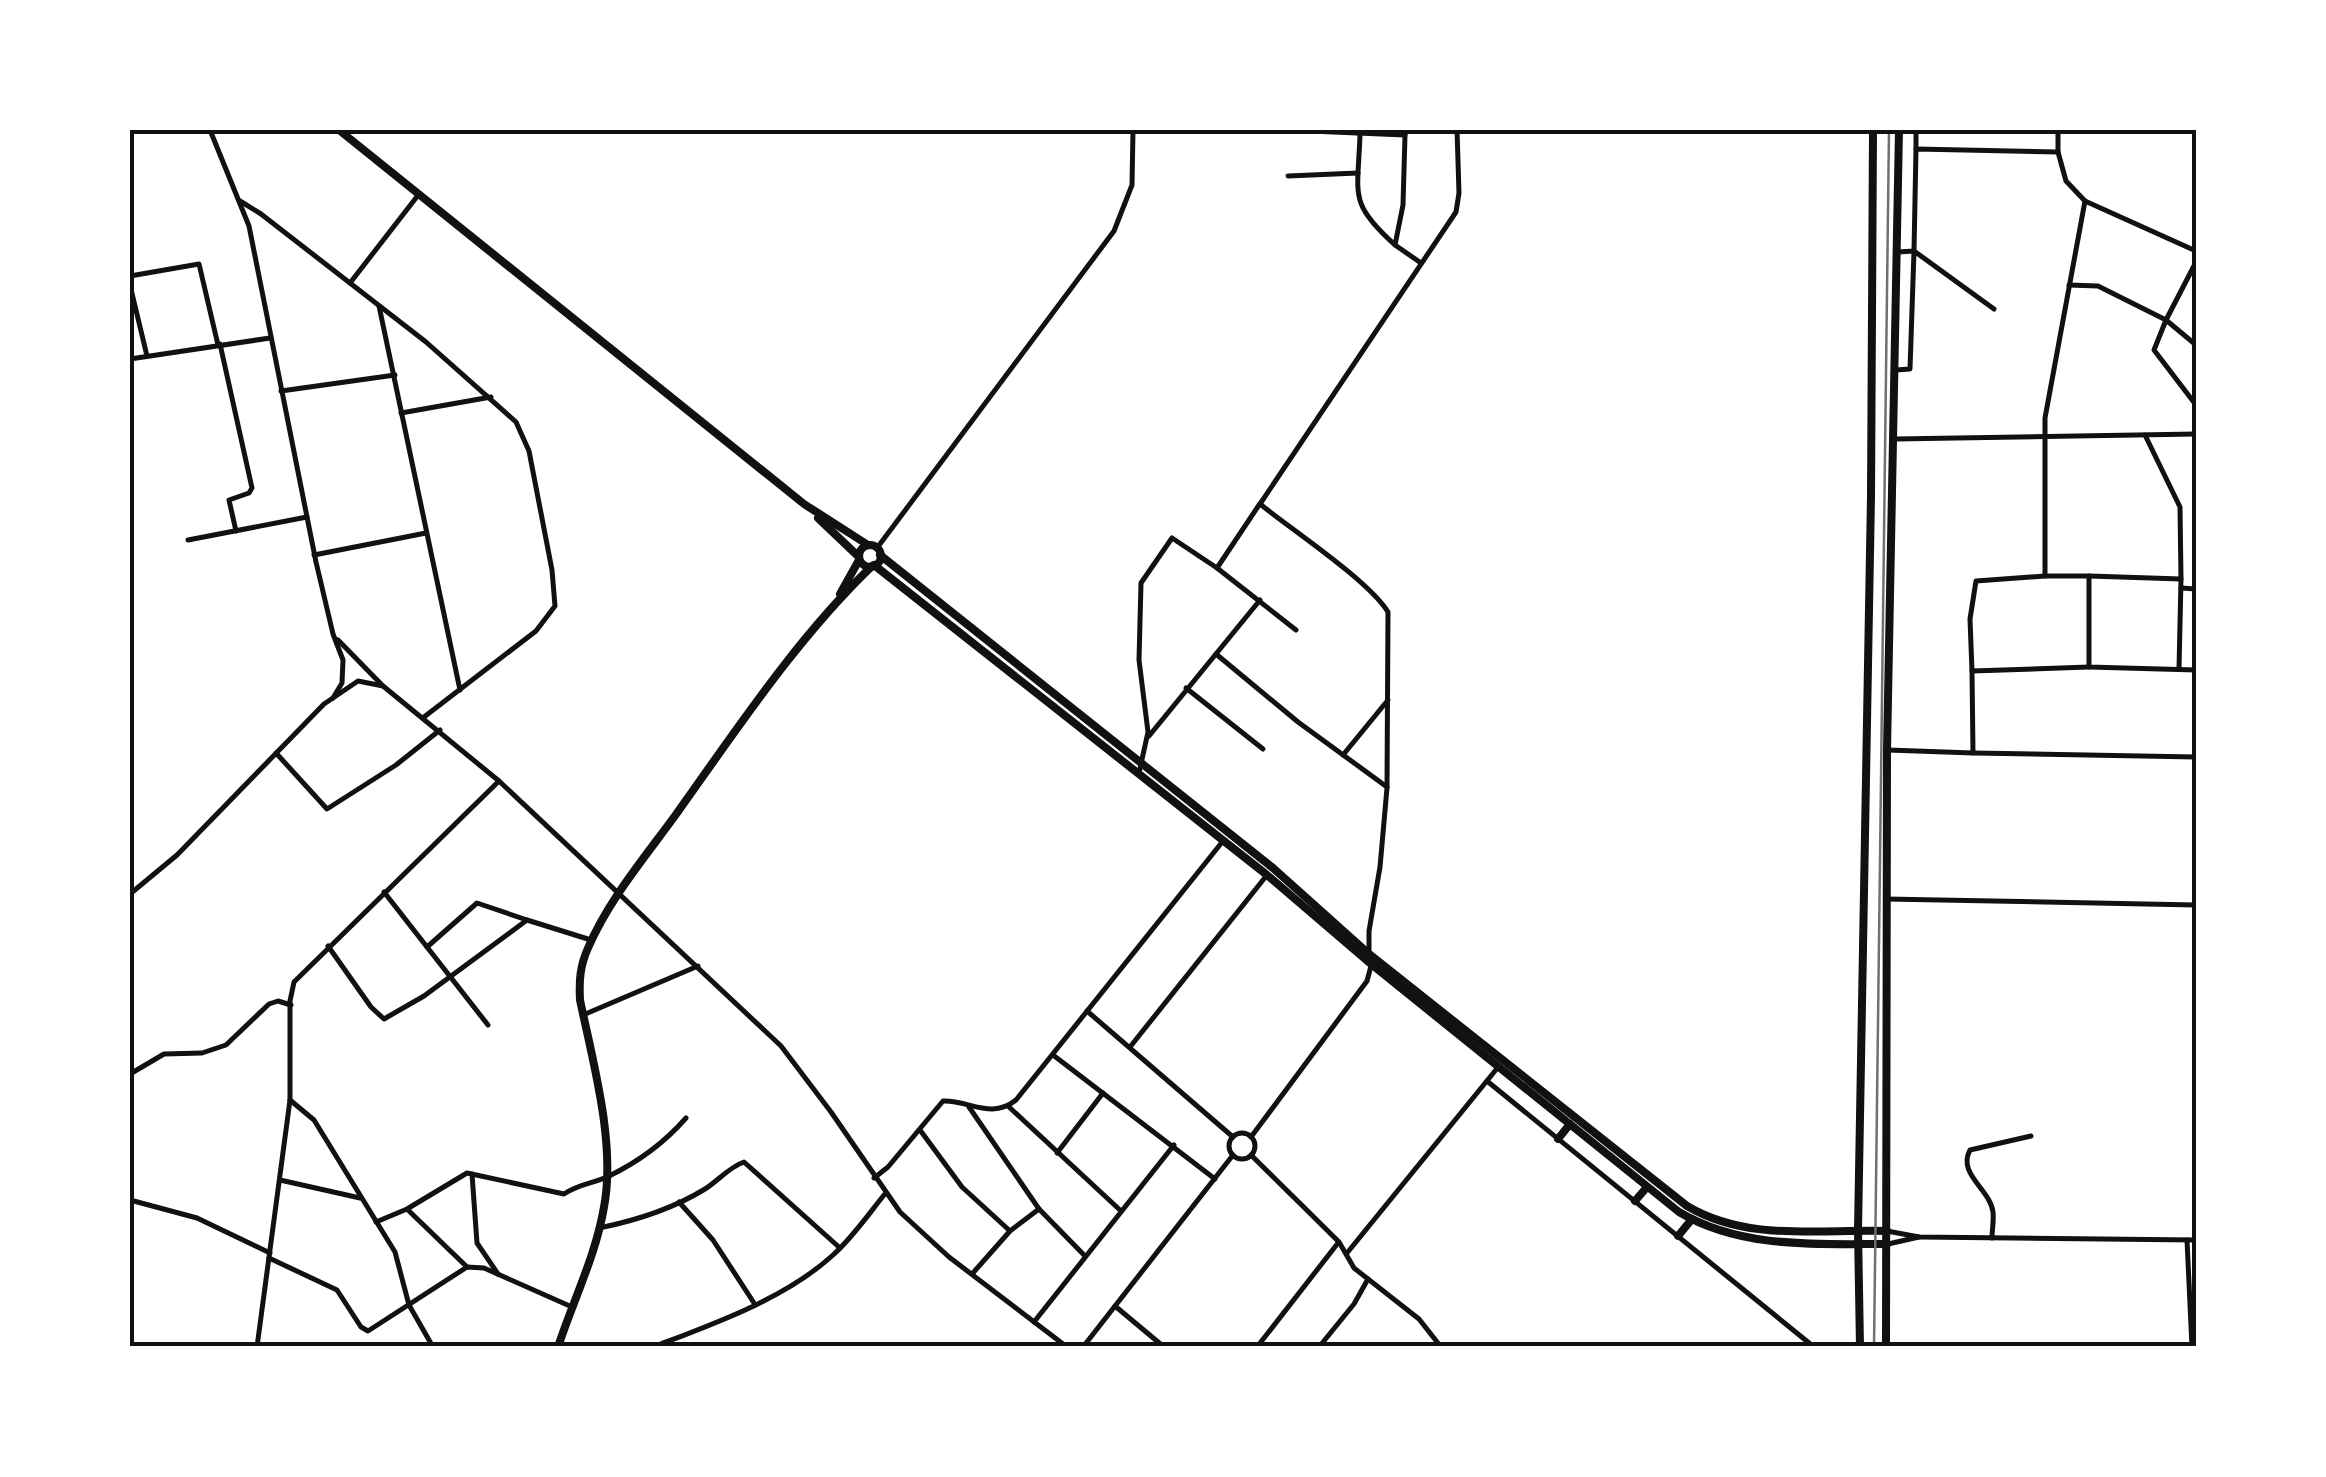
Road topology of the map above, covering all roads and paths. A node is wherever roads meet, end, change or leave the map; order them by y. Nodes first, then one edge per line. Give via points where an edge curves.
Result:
1 (210, 130) edge
2 (339, 130) edge
3 (1133, 130) edge
4 (1285, 130) edge
5 (1457, 130) edge
6 (1873, 130) edge
7 (1899, 130) edge
8 (1916, 130) edge
9 (2058, 130) edge
10 (1308, 132) edge
11 (1405, 133) edge
12 (1360, 135) junction
13 (1916, 148) junction
14 (2058, 152) junction
15 (1358, 173) junction
16 (1288, 176) dead end
17 (419, 194) junction
18 (240, 201) junction
19 (2086, 201) junction
20 (1395, 245) junction
21 (2196, 251) edge
22 (1897, 252) junction
23 (1914, 252) junction
24 (1422, 262) junction
25 (2196, 262) edge
26 (130, 276) edge
27 (350, 283) junction
28 (130, 285) edge
29 (2069, 285) junction
30 (379, 305) junction
31 (1994, 309) dead end
32 (2166, 320) junction
33 (270, 338) junction
34 (219, 345) junction
35 (2196, 345) edge
36 (147, 356) junction
37 (130, 359) edge
38 (1896, 370) junction
39 (394, 375) junction
40 (280, 391) junction
41 (491, 397) junction
42 (2196, 405) edge
43 (401, 413) junction
44 (2044, 434) junction
45 (2196, 434) edge
46 (2144, 435) junction
47 (1895, 439) junction
48 (804, 504) junction
49 (1260, 504) junction
50 (306, 517) junction
51 (236, 531) junction
52 (426, 533) junction
53 (188, 540) dead end
54 (875, 549) junction
55 (314, 554) junction
56 (859, 559) junction
57 (873, 566) junction
58 (1216, 568) junction
59 (2045, 576) junction
60 (2090, 576) junction
61 (2181, 579) junction
62 (2181, 588) junction
63 (2196, 588) edge
64 (1260, 600) junction
65 (832, 606) junction
66 (1296, 630) dead end
67 (333, 634) junction
68 (1216, 654) junction
69 (2088, 668) junction
70 (2178, 669) junction
71 (1972, 670) junction
72 (2196, 670) edge
73 (383, 686) junction
74 (1186, 688) junction
75 (460, 690) junction
76 (333, 698) junction
77 (1388, 700) junction
78 (424, 717) junction
79 (440, 730) junction
80 (1147, 738) junction
81 (1263, 749) dead end
82 (1887, 750) junction
83 (1972, 753) junction
84 (276, 754) junction
85 (1343, 755) junction
86 (2196, 756) edge
87 (1141, 768) junction
88 (499, 781) junction
89 (1387, 788) junction
90 (1227, 837) junction
91 (1267, 875) junction
92 (384, 892) junction
93 (620, 892) junction
94 (130, 894) edge
95 (1886, 899) junction
96 (2196, 905) edge
97 (526, 920) junction
98 (591, 940) junction
99 (328, 946) junction
100 (426, 947) junction
101 (1370, 958) junction
102 (698, 966) junction
103 (451, 978) junction
104 (291, 1006) junction
105 (1087, 1012) junction
106 (584, 1015) junction
107 (488, 1025) dead end
108 (1130, 1047) junction
109 (1053, 1055) junction
110 (1498, 1066) junction
111 (130, 1074) edge
112 (1486, 1081) junction
113 (1103, 1094) junction
114 (290, 1100) junction
115 (968, 1106) junction
116 (1008, 1106) junction
117 (686, 1118) dead end
118 (1570, 1124) junction
119 (920, 1130) junction
120 (1233, 1136) junction
121 (1251, 1136) junction
122 (2031, 1136) dead end
123 (1558, 1139) junction
124 (1174, 1145) junction
125 (1057, 1154) junction
126 (1233, 1155) junction
127 (1251, 1155) junction
128 (472, 1173) junction
129 (606, 1178) junction
130 (874, 1178) junction
131 (1215, 1179) junction
132 (280, 1180) junction
133 (1647, 1187) junction
134 (884, 1194) junction
135 (361, 1198) junction
136 (130, 1200) edge
137 (1635, 1201) junction
138 (679, 1202) junction
139 (407, 1209) junction
140 (1039, 1209) junction
141 (1121, 1211) junction
142 (1692, 1219) junction
143 (376, 1222) junction
144 (599, 1228) junction
145 (1858, 1230) junction
146 (1010, 1231) junction
147 (1886, 1232) junction
148 (1678, 1236) junction
149 (1919, 1237) junction
150 (1992, 1238) junction
151 (2187, 1240) junction
152 (2196, 1240) edge
153 (1339, 1242) junction
154 (1858, 1244) junction
155 (1887, 1244) junction
156 (840, 1248) junction
157 (1347, 1252) junction
158 (269, 1256) junction
159 (1085, 1256) junction
160 (467, 1267) junction
161 (498, 1274) junction
162 (972, 1274) junction
163 (1368, 1280) junction
164 (754, 1303) junction
165 (409, 1304) junction
166 (1115, 1306) junction
167 (572, 1307) junction
168 (1034, 1322) junction
169 (1442, 1346) edge
170 (256, 1347) edge
171 (433, 1347) edge
172 (558, 1347) edge
173 (653, 1347) edge
174 (1067, 1347) edge
175 (1083, 1347) edge
176 (1164, 1347) edge
177 (1257, 1347) edge
178 (1318, 1347) edge
179 (1814, 1347) edge
180 (1860, 1347) edge
181 (1886, 1347) edge
182 (2192, 1347) edge

1 - 18 street
2 - 17 main road
3 - 54 street via 1132,186 1114,230
4 - 10 street
5 - 24 street via 1456,212
6 - 145 main road
7 - 22 main road
8 - 13 street
9 - 14 street
10 - 12 street
11 - 12 street
11 - 20 street
12 - 15 street
13 - 14 street
13 - 23 street
14 - 19 street via 2066,180
15 - 16 street
15 - 20 street via 1360,208
17 - 27 street
17 - 48 main road
18 - 27 street
18 - 33 street
19 - 21 street
19 - 29 street
20 - 24 street
22 - 23 street
22 - 38 main road
23 - 31 street
23 - 38 street via 1910,369
24 - 49 street
25 - 32 street
26 - 34 street via 199,264
27 - 30 street
28 - 36 street
29 - 32 street via 2098,286
29 - 44 street
30 - 39 street
30 - 41 street
32 - 35 street
32 - 42 street via 2154,350
33 - 34 street
33 - 40 street
34 - 36 street
34 - 51 street via 252,488 229,500
36 - 37 street
38 - 47 main road
39 - 40 street
39 - 43 street
40 - 50 street
41 - 43 street
41 - 75 street via 516,422 530,451 557,599 536,631
43 - 52 street
44 - 46 street
44 - 47 street
44 - 59 street
45 - 46 street
46 - 61 street via 2180,507
47 - 82 main road
48 - 54 main road
48 - 56 main road
49 - 58 street
49 - 77 street via 1385,607
50 - 51 street
50 - 55 street
51 - 53 street
52 - 55 street
52 - 75 street
54 - 56 main road via 861,550
54 - 57 main road
54 - 87 main road
55 - 67 street
56 - 57 main road
56 - 65 main road
57 - 65 main road
57 - 87 main road
58 - 64 street
58 - 80 street via 1172,538 1142,578 1139,660
59 - 60 street
59 - 71 street via 1976,581
60 - 61 street
60 - 69 street
61 - 62 street
62 - 63 street
62 - 70 street
64 - 66 street
64 - 68 street
65 - 93 main road
67 - 73 street
67 - 76 street via 344,667
68 - 74 street
68 - 85 street
69 - 70 street
69 - 71 street
70 - 72 street
71 - 83 street
73 - 76 street via 358,681
73 - 78 street
74 - 80 street
74 - 81 street
75 - 78 street
76 - 84 street
77 - 85 street
77 - 89 street
78 - 79 street
79 - 84 street via 327,810
79 - 88 street
80 - 87 street
82 - 83 street
82 - 95 main road
83 - 86 street
84 - 94 street
85 - 89 street
87 - 90 main road
88 - 92 street
88 - 93 street
89 - 101 street
90 - 91 main road
90 - 101 main road
90 - 105 street
91 - 101 main road
91 - 108 street
92 - 99 street
92 - 100 street
93 - 98 main road
93 - 102 street
95 - 96 street
95 - 147 main road
97 - 98 street
97 - 100 street via 477,903
97 - 103 street
98 - 106 main road via 578,981
99 - 103 street via 382,1018
99 - 104 street via 298,975
100 - 103 street
101 - 110 main road
101 - 121 street via 1367,981
101 - 145 main road via 1698,1212 1760,1230
102 - 106 street
102 - 130 street via 781,1046
103 - 107 street
104 - 111 street via 270,1004 217,1050 164,1054
104 - 114 street
105 - 108 street
105 - 109 street
106 - 129 main road
108 - 120 street
109 - 113 street
109 - 116 street
110 - 112 street
110 - 118 main road
112 - 123 street
112 - 157 street
113 - 124 street
113 - 125 street
114 - 132 street
114 - 135 street via 314,1120
115 - 116 street
115 - 119 street via 943,1101
115 - 140 street
116 - 125 street
117 - 129 street via 666,1140
118 - 123 main road
118 - 133 main road
119 - 130 street
119 - 146 street via 962,1187
120 - 121 street
120 - 126 street
121 - 127 street
122 - 150 street via 1970,1150 1965,1159 1992,1206
123 - 137 street
124 - 131 street
124 - 141 street
125 - 141 street
126 - 127 street
126 - 131 street
127 - 153 street
128 - 129 street via 559,1194
128 - 139 street
128 - 161 street via 477,1243
129 - 144 main road
130 - 134 street
131 - 166 street
132 - 135 street
132 - 158 street
133 - 137 main road
133 - 142 main road
134 - 156 street
134 - 162 street
135 - 143 street
136 - 158 street via 197,1218
137 - 148 street
138 - 144 street
138 - 156 street via 744,1162
138 - 164 street
139 - 143 street
139 - 160 street
140 - 146 street
140 - 159 street
141 - 159 street
142 - 148 main road
142 - 154 main road via 1746,1238
143 - 165 street via 397,1257
144 - 167 main road
145 - 147 main road
145 - 154 main road
146 - 162 street
147 - 149 street
147 - 155 main road
148 - 179 street
149 - 150 street
149 - 155 street
150 - 151 street
151 - 152 street
151 - 182 street
153 - 157 street
153 - 177 street
154 - 155 main road
154 - 180 main road
155 - 181 main road
156 - 164 street via 812,1272
157 - 163 street
158 - 165 street via 337,1290 368,1331
158 - 170 street
159 - 168 street
160 - 161 street
160 - 165 street
161 - 167 street
162 - 168 street
163 - 169 street
163 - 178 street
164 - 173 street
165 - 171 street
166 - 175 street
166 - 176 street
167 - 172 main road
168 - 174 street

